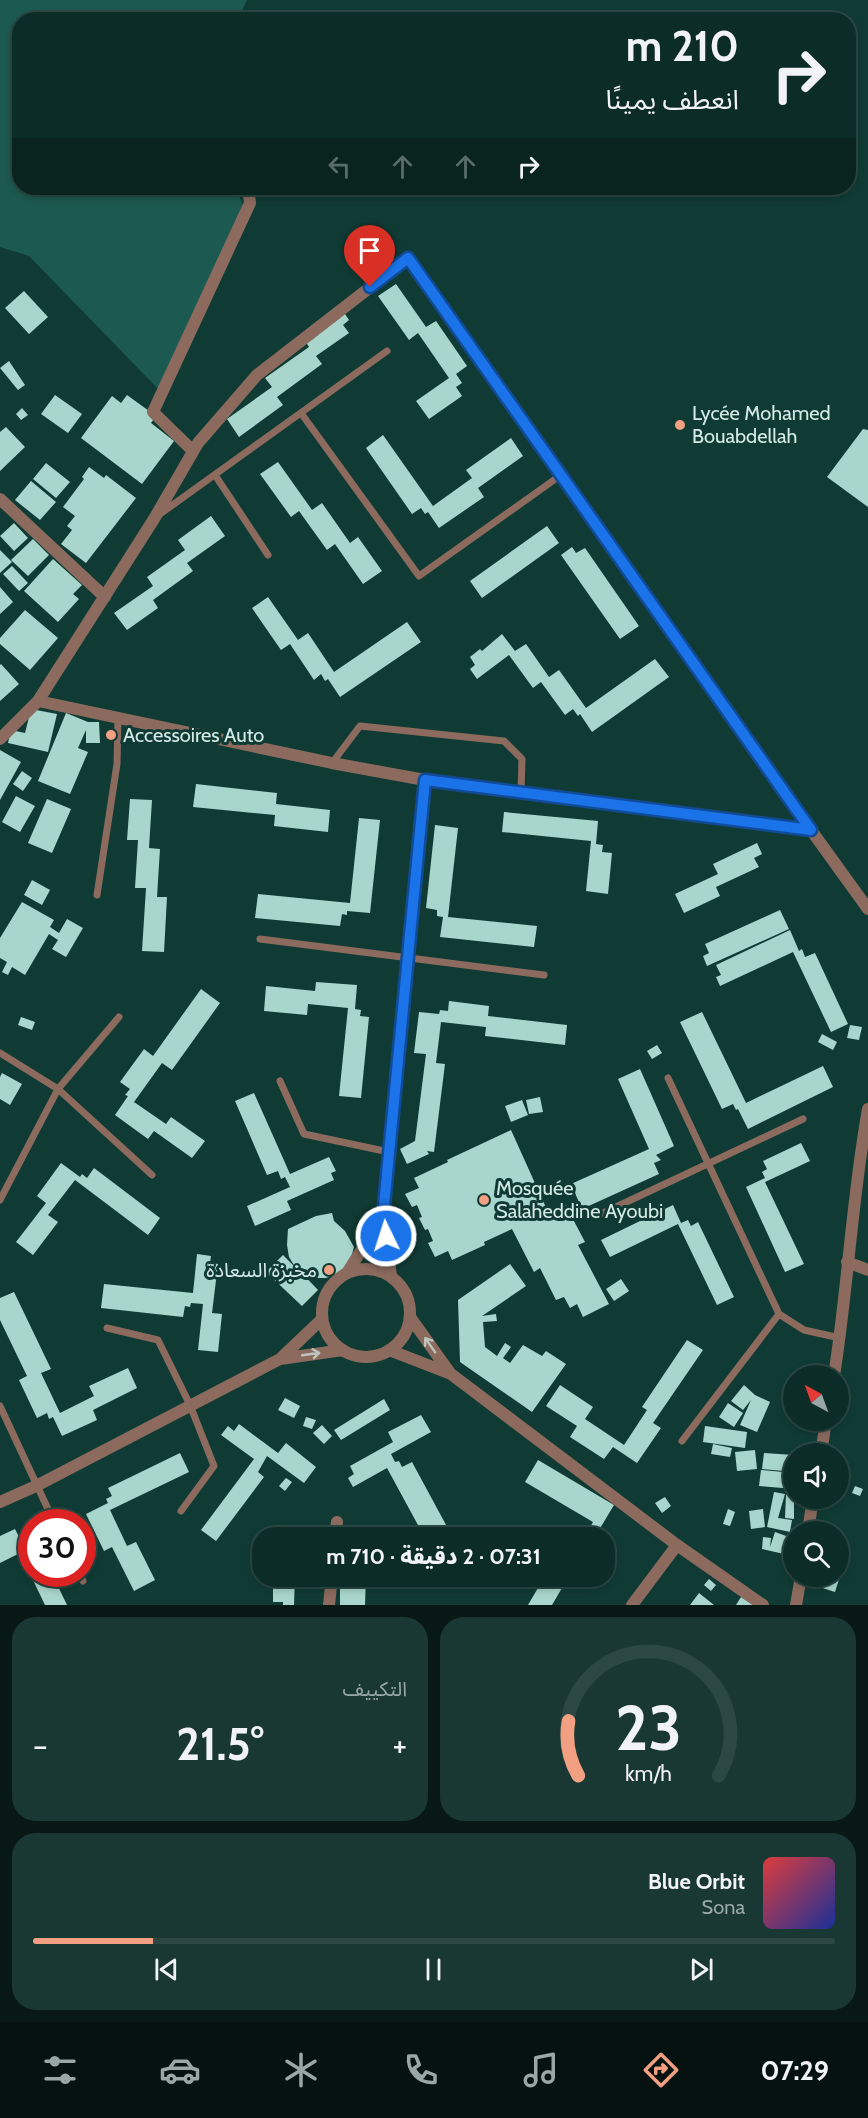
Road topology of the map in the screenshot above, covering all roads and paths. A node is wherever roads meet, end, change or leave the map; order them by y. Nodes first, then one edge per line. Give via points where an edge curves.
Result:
1 (249, 195) edge
2 (387, 351) dead end
3 (301, 413) junction
4 (193, 451) junction
5 (215, 475) junction
6 (561, 475) junction
7 (0, 499) edge
8 (154, 519) junction
9 (268, 555) dead end
10 (105, 597) junction
11 (38, 701) junction
12 (118, 718) junction
13 (0, 740) edge
14 (332, 763) junction
15 (425, 780) junction
16 (521, 793) junction
17 (811, 830) junction
18 (97, 895) dead end
19 (868, 909) edge
20 (260, 939) dead end
21 (408, 958) junction
22 (544, 975) dead end
23 (119, 1017) dead end
24 (0, 1053) edge
25 (668, 1078) dead end
26 (280, 1081) dead end
27 (58, 1089) junction
28 (868, 1109) edge
29 (803, 1119) dead end
30 (865, 1144) edge
31 (389, 1152) junction
32 (708, 1164) junction
33 (152, 1175) dead end
34 (0, 1200) edge
35 (601, 1214) dead end
36 (383, 1216) junction
37 (848, 1262) junction
38 (868, 1270) edge
39 (347, 1273) junction
40 (391, 1276) junction
41 (779, 1314) junction
42 (410, 1317) junction
43 (322, 1319) junction
44 (107, 1328) dead end
45 (840, 1338) junction
46 (343, 1350) junction
47 (389, 1350) junction
48 (280, 1359) junction
49 (836, 1365) edge
50 (451, 1374) junction
51 (0, 1406) edge
52 (190, 1406) junction
53 (682, 1441) dead end
54 (36, 1486) junction
55 (0, 1502) edge
56 (48, 1509) edge
57 (181, 1511) dead end
58 (337, 1522) dead end
59 (336, 1527) edge
60 (677, 1545) junction
61 (331, 1587) edge
62 (799, 1587) edge
63 (329, 1605) edge
64 (632, 1605) edge
65 (763, 1605) edge
66 (796, 1605) edge

1 - 4 street via 250,203 153,412
2 - 3 lane
3 - 5 lane
3 - 6 lane via 419,576
4 - 6 street via 257,375 408,258
4 - 8 street
5 - 8 lane
5 - 9 lane
6 - 17 street
7 - 10 street
8 - 10 street
10 - 11 street
11 - 12 street
11 - 13 street
12 - 14 street
12 - 18 lane via 117,764
14 - 15 street
14 - 16 lane via 360,726 504,741 522,759
15 - 16 street
15 - 21 street
16 - 17 street
17 - 19 street
20 - 21 lane
21 - 22 lane
21 - 31 street
23 - 27 lane
24 - 27 lane
25 - 32 lane
26 - 31 lane via 304,1134
27 - 33 lane
27 - 34 lane
28 - 30 street
29 - 32 lane
30 - 37 street
31 - 36 street
32 - 35 lane
32 - 41 lane
36 - 39 street
36 - 40 street
37 - 38 street
37 - 45 street
39 - 40 street via 369,1269
39 - 43 street via 325,1297
40 - 42 street via 406,1294
41 - 45 lane via 804,1330
41 - 53 lane
42 - 47 street via 407,1330
50 -> 42 street
43 - 46 street via 333,1342
43 - 48 street
44 - 52 lane via 158,1340
45 - 49 street
46 - 47 street via 366,1357
48 -> 46 street
47 - 50 street
48 - 52 street
50 - 60 street
51 - 54 lane
52 - 54 street
52 - 57 lane via 214,1466
54 - 55 street
54 - 56 lane
58 - 59 street
60 - 64 street
60 - 65 street
61 - 63 street
62 - 66 street

